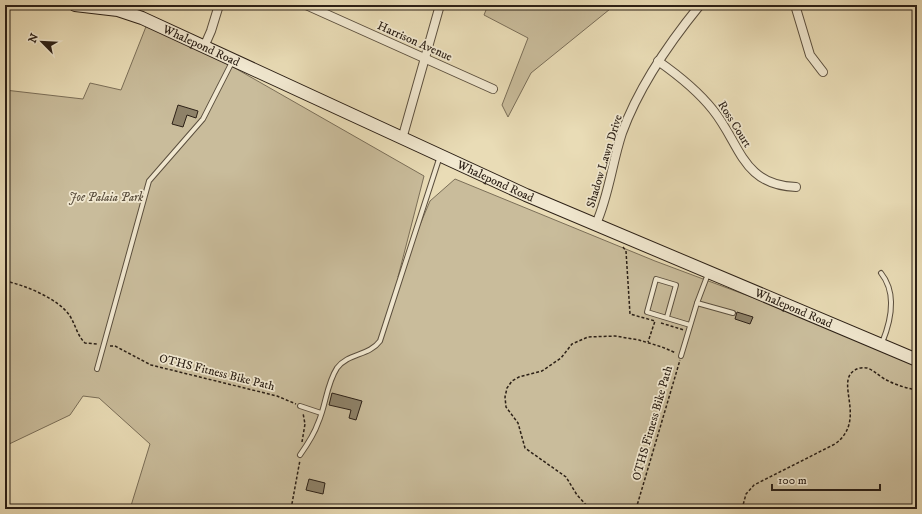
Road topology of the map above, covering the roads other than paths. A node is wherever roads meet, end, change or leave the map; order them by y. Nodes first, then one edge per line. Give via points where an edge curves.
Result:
1 (75, 5) edge
2 (219, 5) edge
3 (306, 5) edge
4 (440, 5) edge
5 (700, 5) edge
6 (795, 5) edge
7 (204, 46) junction
8 (425, 58) junction
9 (233, 60) junction
10 (658, 61) junction
11 (823, 72) dead end
12 (492, 89) dead end
13 (402, 139) junction
14 (440, 156) junction
15 (796, 187) dead end
16 (596, 224) junction
17 (709, 272) junction
18 (881, 273) dead end
19 (697, 302) junction
20 (733, 313) dead end
21 (667, 318) junction
22 (690, 324) junction
23 (881, 345) junction
24 (681, 356) road end
25 (917, 360) edge
26 (97, 369) dead end
27 (300, 406) road end
28 (321, 413) junction
29 (300, 455) road end

1 - 7 street, Whalepond Road via 131,14
2 - 7 street
3 - 8 street, Harrison Avenue
4 - 8 street
5 - 10 street, Shadow Lawn Drive
6 - 11 street via 810,55
7 - 9 street, Whalepond Road
8 - 12 street, Harrison Avenue
8 - 13 street
9 - 13 street, Whalepond Road
9 - 26 lane via 203,119 150,180
10 - 15 street, Ross Court via 709,104 740,156 753,171 774,184
10 - 16 street, Shadow Lawn Drive via 623,132 603,208
13 - 14 street, Whalepond Road
14 - 16 street, Whalepond Road
14 - 28 lane via 380,341 372,349 351,357 338,367 330,382
16 - 17 street, Whalepond Road
17 - 19 lane
17 - 23 street, Whalepond Road
18 - 23 lane via 890,294 891,311
19 - 20 lane
19 - 22 lane
21 - 21 lane via 647,312 656,279 676,285
21 - 22 lane
22 - 24 lane
23 - 25 street, Whalepond Road
27 - 28 lane
28 - 29 lane

